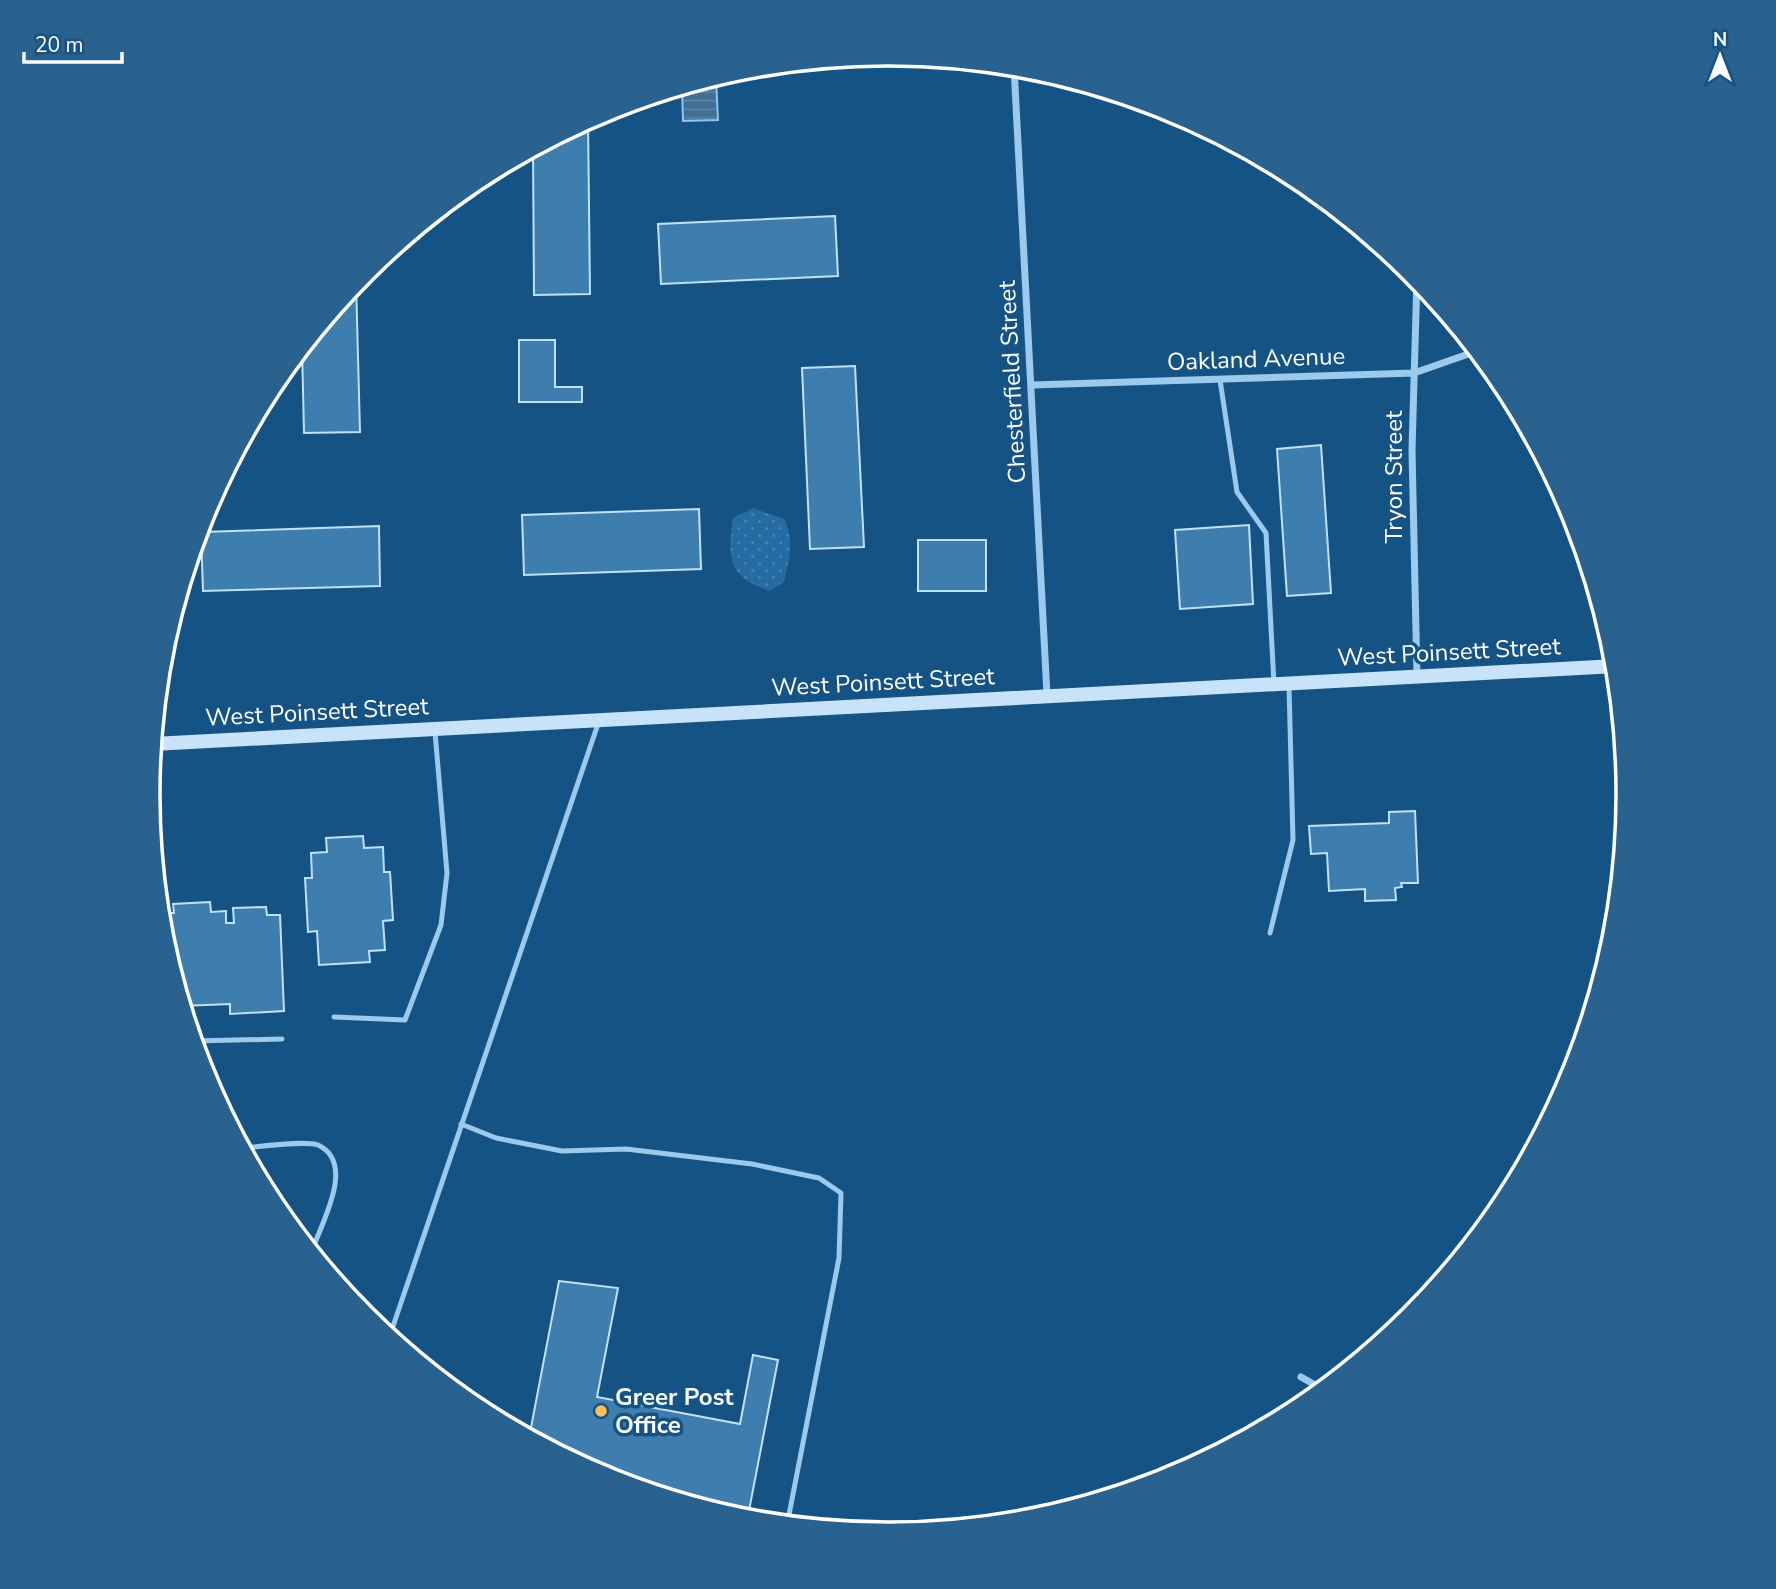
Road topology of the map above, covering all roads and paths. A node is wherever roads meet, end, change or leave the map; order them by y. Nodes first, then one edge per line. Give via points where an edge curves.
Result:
1 (1015, 78) edge
2 (1416, 293) edge
3 (1468, 354) edge
4 (1414, 373) junction
5 (1220, 380) junction
6 (1032, 385) junction
7 (1604, 667) edge
8 (1417, 677) junction
9 (1282, 684) junction
10 (1047, 695) junction
11 (598, 720) junction
12 (435, 729) junction
13 (162, 744) edge
14 (1270, 933) dead end
15 (334, 1017) dead end
16 (282, 1039) dead end
17 (203, 1041) edge
18 (461, 1124) junction
19 (252, 1147) edge
20 (315, 1243) edge
21 (393, 1327) edge
22 (1301, 1377) dead end
23 (1314, 1384) edge
24 (789, 1515) edge

1 - 6 street, Chesterfield Street
2 - 4 street, Tryon Street
3 - 4 street, Oakland Avenue
4 - 5 street, Oakland Avenue
4 - 8 street, Tryon Street
5 - 6 street, Oakland Avenue
5 - 9 lane via 1237,492 1266,533
6 - 10 street, Chesterfield Street
7 - 8 main road, West Poinsett Street
8 - 9 main road, West Poinsett Street
9 - 10 main road, West Poinsett Street
9 - 14 lane via 1293,840
10 - 11 main road, West Poinsett Street
11 - 12 main road, West Poinsett Street
11 - 18 lane
12 - 13 main road, West Poinsett Street
12 - 15 lane via 447,873 441,925 405,1020
16 - 17 lane
18 - 21 lane
18 - 24 lane via 495,1138 562,1151 626,1149 752,1164 818,1178 841,1193 839,1258
19 - 20 lane via 316,1144 332,1156 339,1178
22 - 23 street

